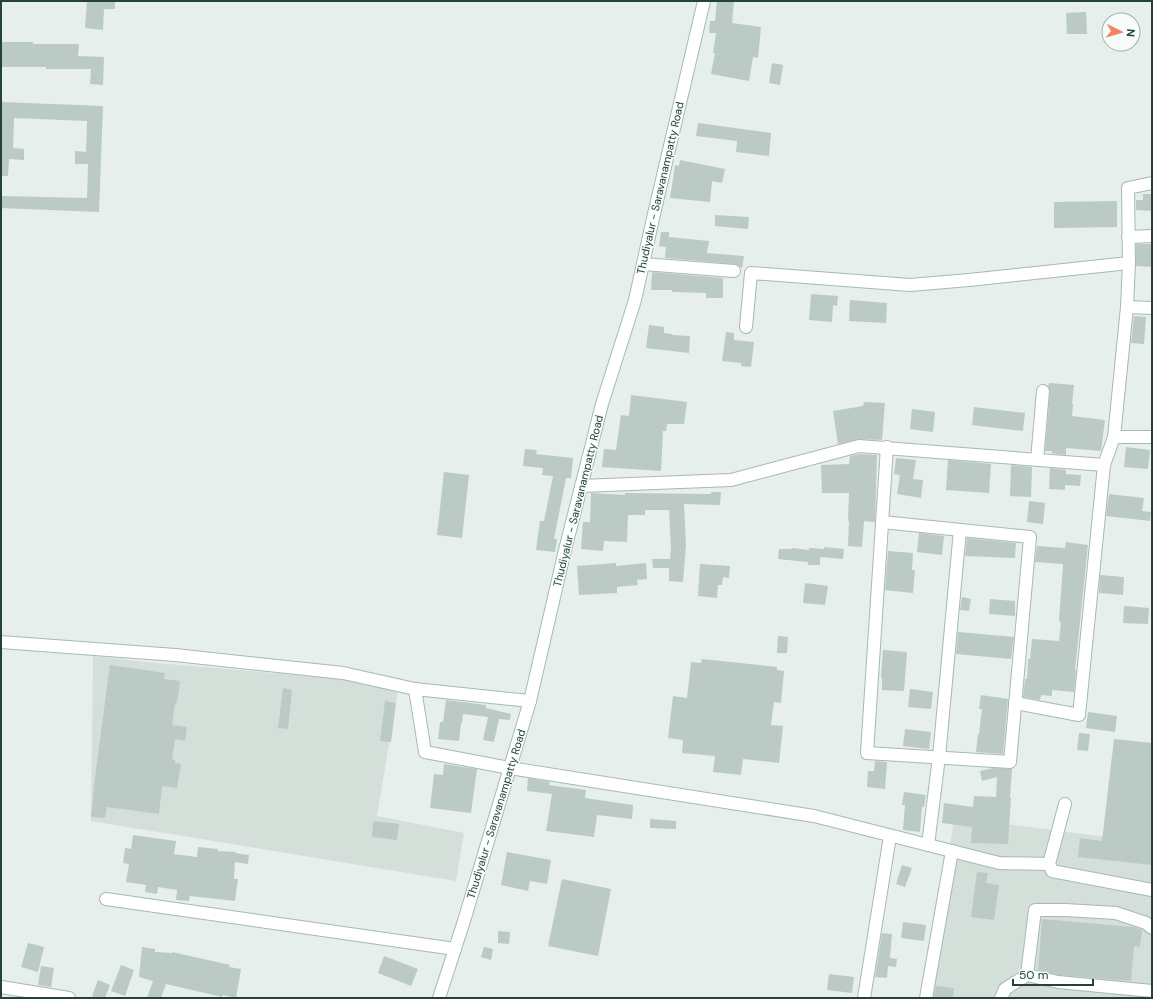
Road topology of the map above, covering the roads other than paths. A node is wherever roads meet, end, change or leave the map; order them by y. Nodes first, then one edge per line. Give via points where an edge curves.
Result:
1 (704, 1) edge
2 (1152, 184) edge
3 (1152, 236) edge
4 (1128, 237) junction
5 (1129, 263) junction
6 (643, 264) junction
7 (734, 271) dead end
8 (1127, 307) junction
9 (1152, 308) edge
10 (746, 327) dead end
11 (1043, 391) dead end
12 (1114, 437) junction
13 (1152, 437) edge
14 (887, 447) junction
15 (1037, 460) junction
16 (1104, 465) junction
17 (581, 486) junction
18 (882, 522) junction
19 (960, 530) junction
20 (1, 642) edge
21 (415, 689) junction
22 (530, 701) junction
23 (1015, 703) junction
24 (939, 757) junction
25 (510, 768) junction
26 (1065, 804) dead end
27 (890, 836) junction
28 (928, 845) junction
29 (952, 851) junction
30 (1049, 864) junction
31 (1152, 890) edge
32 (106, 899) dead end
33 (1152, 928) edge
34 (455, 949) junction
35 (1027, 975) junction
36 (1, 987) edge
37 (1152, 991) edge
38 (69, 998) edge
39 (439, 998) edge
40 (864, 998) edge
41 (926, 998) edge
42 (1001, 998) edge

1 - 6 street, Thudiyalur - Saravanampatty Road
2 - 4 street via 1128,188
3 - 4 street
4 - 5 street
5 - 8 street
5 - 10 street via 910,285 751,272
6 - 7 street
6 - 17 street, Thudiyalur - Saravanampatty Road
8 - 9 street
8 - 12 street
11 - 15 street
12 - 13 street
12 - 16 street
14 - 15 street
14 - 17 street via 859,446 731,480
14 - 18 street
15 - 16 street
16 - 23 street via 1079,715
17 - 22 street, Thudiyalur - Saravanampatty Road
18 - 19 street
18 - 24 street via 867,753
19 - 23 street via 1030,537
19 - 24 street
20 - 21 street via 175,655 343,673
21 - 22 street
21 - 25 street via 425,752
22 - 25 street, Thudiyalur - Saravanampatty Road
23 - 24 street via 1010,762
24 - 28 street
25 - 27 street via 814,816
25 - 34 street, Thudiyalur - Saravanampatty Road
26 - 30 street
27 - 28 street
27 - 40 street
28 - 29 street
29 - 30 street via 999,863
29 - 41 street
30 - 31 street via 1052,871
32 - 34 street
33 - 35 street via 1146,923 1116,913 1035,910
34 - 39 street, Thudiyalur - Saravanampatty Road
35 - 37 street via 1058,982
35 - 42 street via 1005,989
36 - 38 street

